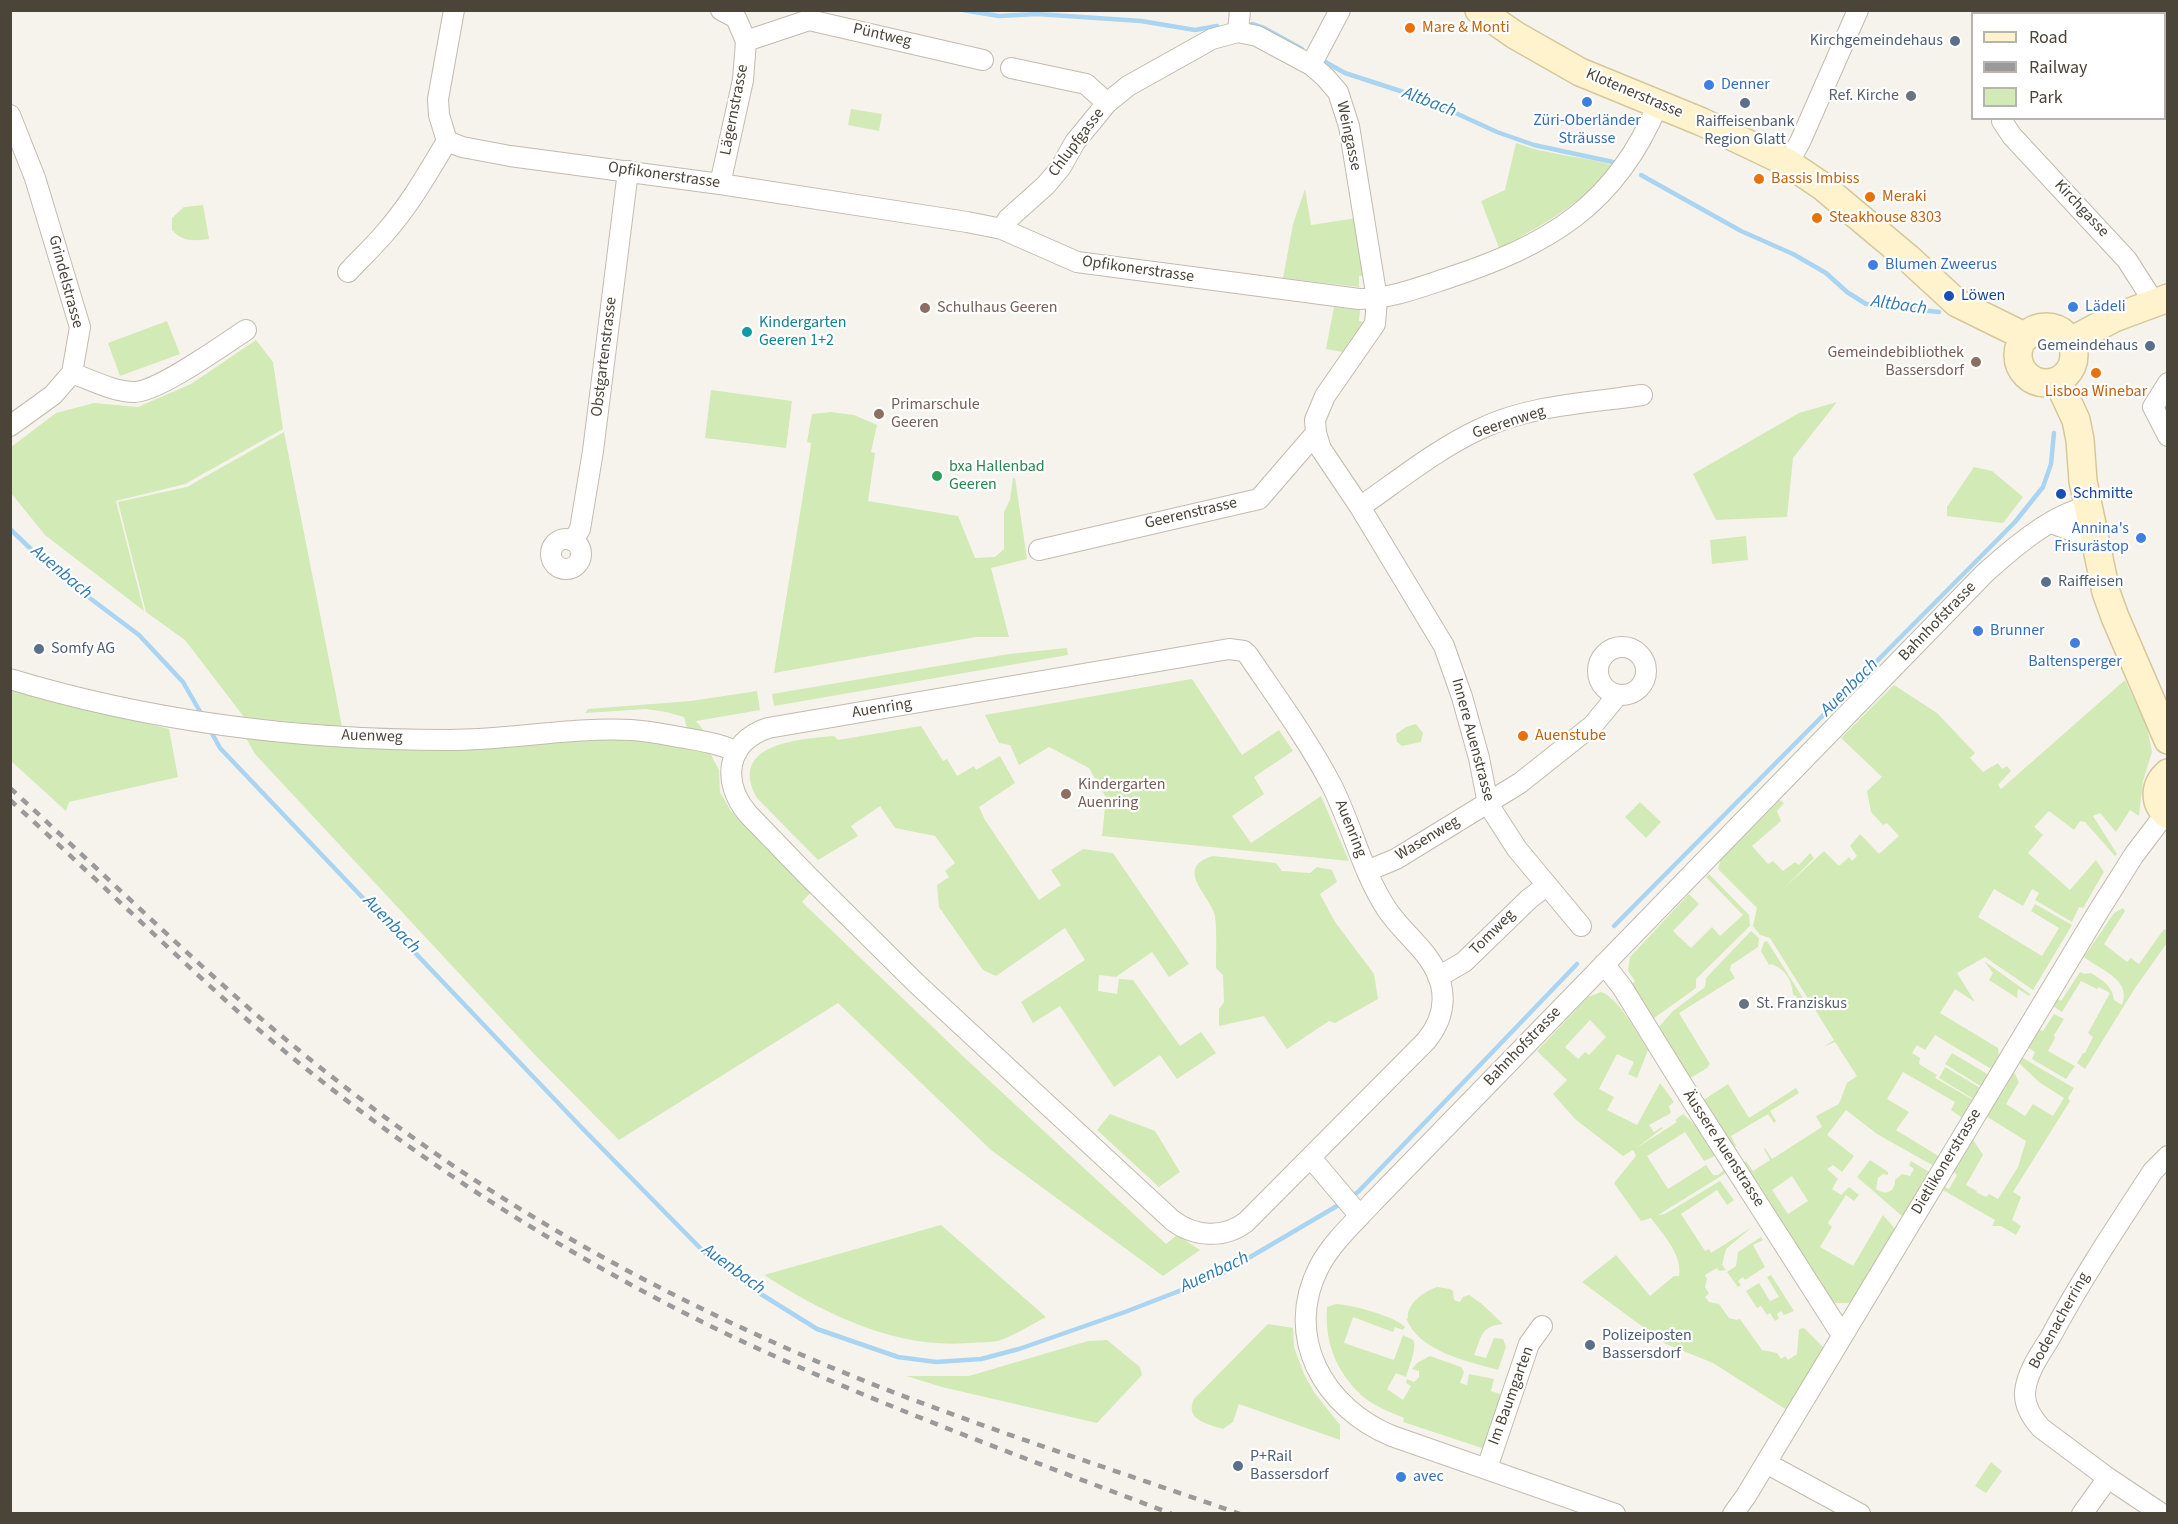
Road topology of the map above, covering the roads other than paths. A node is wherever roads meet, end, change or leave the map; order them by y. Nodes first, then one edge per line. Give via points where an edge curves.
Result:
1 (454, 10) edge
2 (721, 10) edge
3 (1240, 10) edge
4 (1340, 10) edge
5 (1479, 10) edge
6 (1858, 10) edge
7 (1238, 32) junction
8 (746, 41) junction
9 (1314, 59) junction
10 (984, 60) dead end
11 (1011, 68) dead end
12 (1107, 103) junction
13 (1658, 105) junction
14 (10, 115) edge
15 (2002, 121) dead end
16 (447, 141) junction
17 (1788, 163) junction
18 (628, 171) junction
19 (720, 184) junction
20 (1002, 229) junction
21 (348, 272) dead end
22 (1377, 299) junction
23 (2159, 301) edge
24 (246, 330) dead end
25 (2026, 337) junction
26 (2071, 341) junction
27 (72, 373) junction
28 (2058, 381) junction
29 (2168, 383) edge
30 (1642, 395) dead end
31 (10, 426) edge
32 (1316, 433) junction
33 (2168, 436) edge
34 (1360, 507) junction
35 (2088, 507) junction
36 (2051, 523) junction
37 (2094, 539) junction
38 (573, 541) dead end
39 (1039, 550) dead end
40 (10, 679) edge
41 (1617, 696) dead end
42 (2168, 740) edge
43 (737, 752) junction
44 (2168, 773) edge
45 (1488, 804) junction
46 (2166, 814) edge
47 (1367, 871) junction
48 (1546, 886) junction
49 (1581, 926) dead end
50 (1604, 964) junction
51 (1438, 977) junction
52 (2168, 1156) edge
53 (1311, 1158) junction
54 (1351, 1204) junction
55 (1542, 1326) dead end
56 (1842, 1335) junction
57 (1766, 1463) junction
58 (1487, 1468) junction
59 (2108, 1478) junction
60 (1615, 1514) edge
61 (1733, 1514) edge
62 (1860, 1514) edge
63 (2082, 1514) edge
64 (2162, 1514) edge

1 - 16 street via 438,99
2 - 8 street, Lägernstrasse via 736,18
3 - 7 street
4 - 9 street
5 - 13 main road, Klotenerstrasse via 1580,72
6 - 17 street
7 - 9 street, Weingasse
7 - 12 street, Chlupfgasse via 1212,39 1128,86
8 - 10 street, Püntweg via 809,20
8 - 19 street, Lägernstrasse via 742,80
9 - 22 street, Weingasse via 1338,92 1349,126
11 - 12 street via 1086,84
12 - 20 street, Chlupfgasse via 1046,185
13 - 17 main road, Klotenerstrasse
13 - 22 street, Opfikonerstrasse via 1628,164 1572,220 1507,257
14 - 27 street, Grindelstrasse via 35,178 80,327
15 - 23 street, Kirchgasse via 2127,260 2148,293
16 - 18 street, Opfikonerstrasse via 510,156
16 - 21 street via 402,213
17 - 25 main road, Klotenerstrasse via 1822,186 1957,303
18 - 19 street, Opfikonerstrasse
18 - 38 street, Obstgartenstrasse via 593,451 580,529
19 - 20 street, Opfikonerstrasse
20 - 22 street, Opfikonerstrasse via 1077,262
22 - 32 street, Geerenstrasse via 1375,324 1325,396 1315,420
23 - 26 main road via 2114,318
24 - 27 street via 142,391 118,389
25 - 26 main road via 2032,331 2049,328
25 - 28 main road via 2019,360 2026,375 2043,383
26 - 28 main road via 2072,367
27 - 31 street via 52,395
28 - 35 main road via 2076,420
29 - 33 street via 2153,407
30 - 34 street, Geerenweg via 1552,408 1481,428
32 - 34 street via 1321,449
32 - 39 street, Geerenstrasse via 1259,499
34 - 45 street, Innere Auenstrasse via 1444,646 1465,707
35 - 36 street, Bahnhofstrasse via 2072,510
35 - 37 main road
36 - 37 street
36 - 50 street, Bahnhofstrasse via 1985,573
37 - 42 main road via 2115,617
40 - 43 street, Auenweg via 110,706 188,721 346,737 451,740 629,730 706,742
41 - 45 street, Wasenweg via 1593,725
43 - 47 street, Auenring via 748,738 768,728 1237,649 1248,655 1317,759 1339,800
43 - 53 street, Auenring via 731,766 731,783 748,814 917,984 1178,1224 1204,1233 1236,1229
44 - 46 main road via 2156,792
45 - 47 street, Wasenweg via 1396,859
45 - 48 street, Innere Auenstrasse
46 - 56 street, Dietlikonerstrasse via 2134,855
47 - 51 street, Auenring via 1385,907 1428,957
48 - 49 street, Innere Auenstrasse
48 - 51 street, Tomweg via 1464,963
50 - 54 street, Bahnhofstrasse
50 - 56 street, Äussere Auenstrasse
51 - 53 street, Auenring via 1442,1009 1431,1034
52 - 59 street, Bodenacherring via 2153,1171 2078,1286 2025,1390 2032,1418 2041,1428
53 - 54 street
54 - 58 street, Bahnhofstrasse via 1314,1277 1309,1296 1308,1340 1318,1371 1338,1401 1367,1424
55 - 58 street, Im Baumgarten via 1529,1344
56 - 57 street, Dietlikonerstrasse
57 - 61 street, Dietlikonerstrasse
57 - 62 street
58 - 60 street, Bahnhofstrasse
59 - 63 street
59 - 64 street, Bodenacherring

